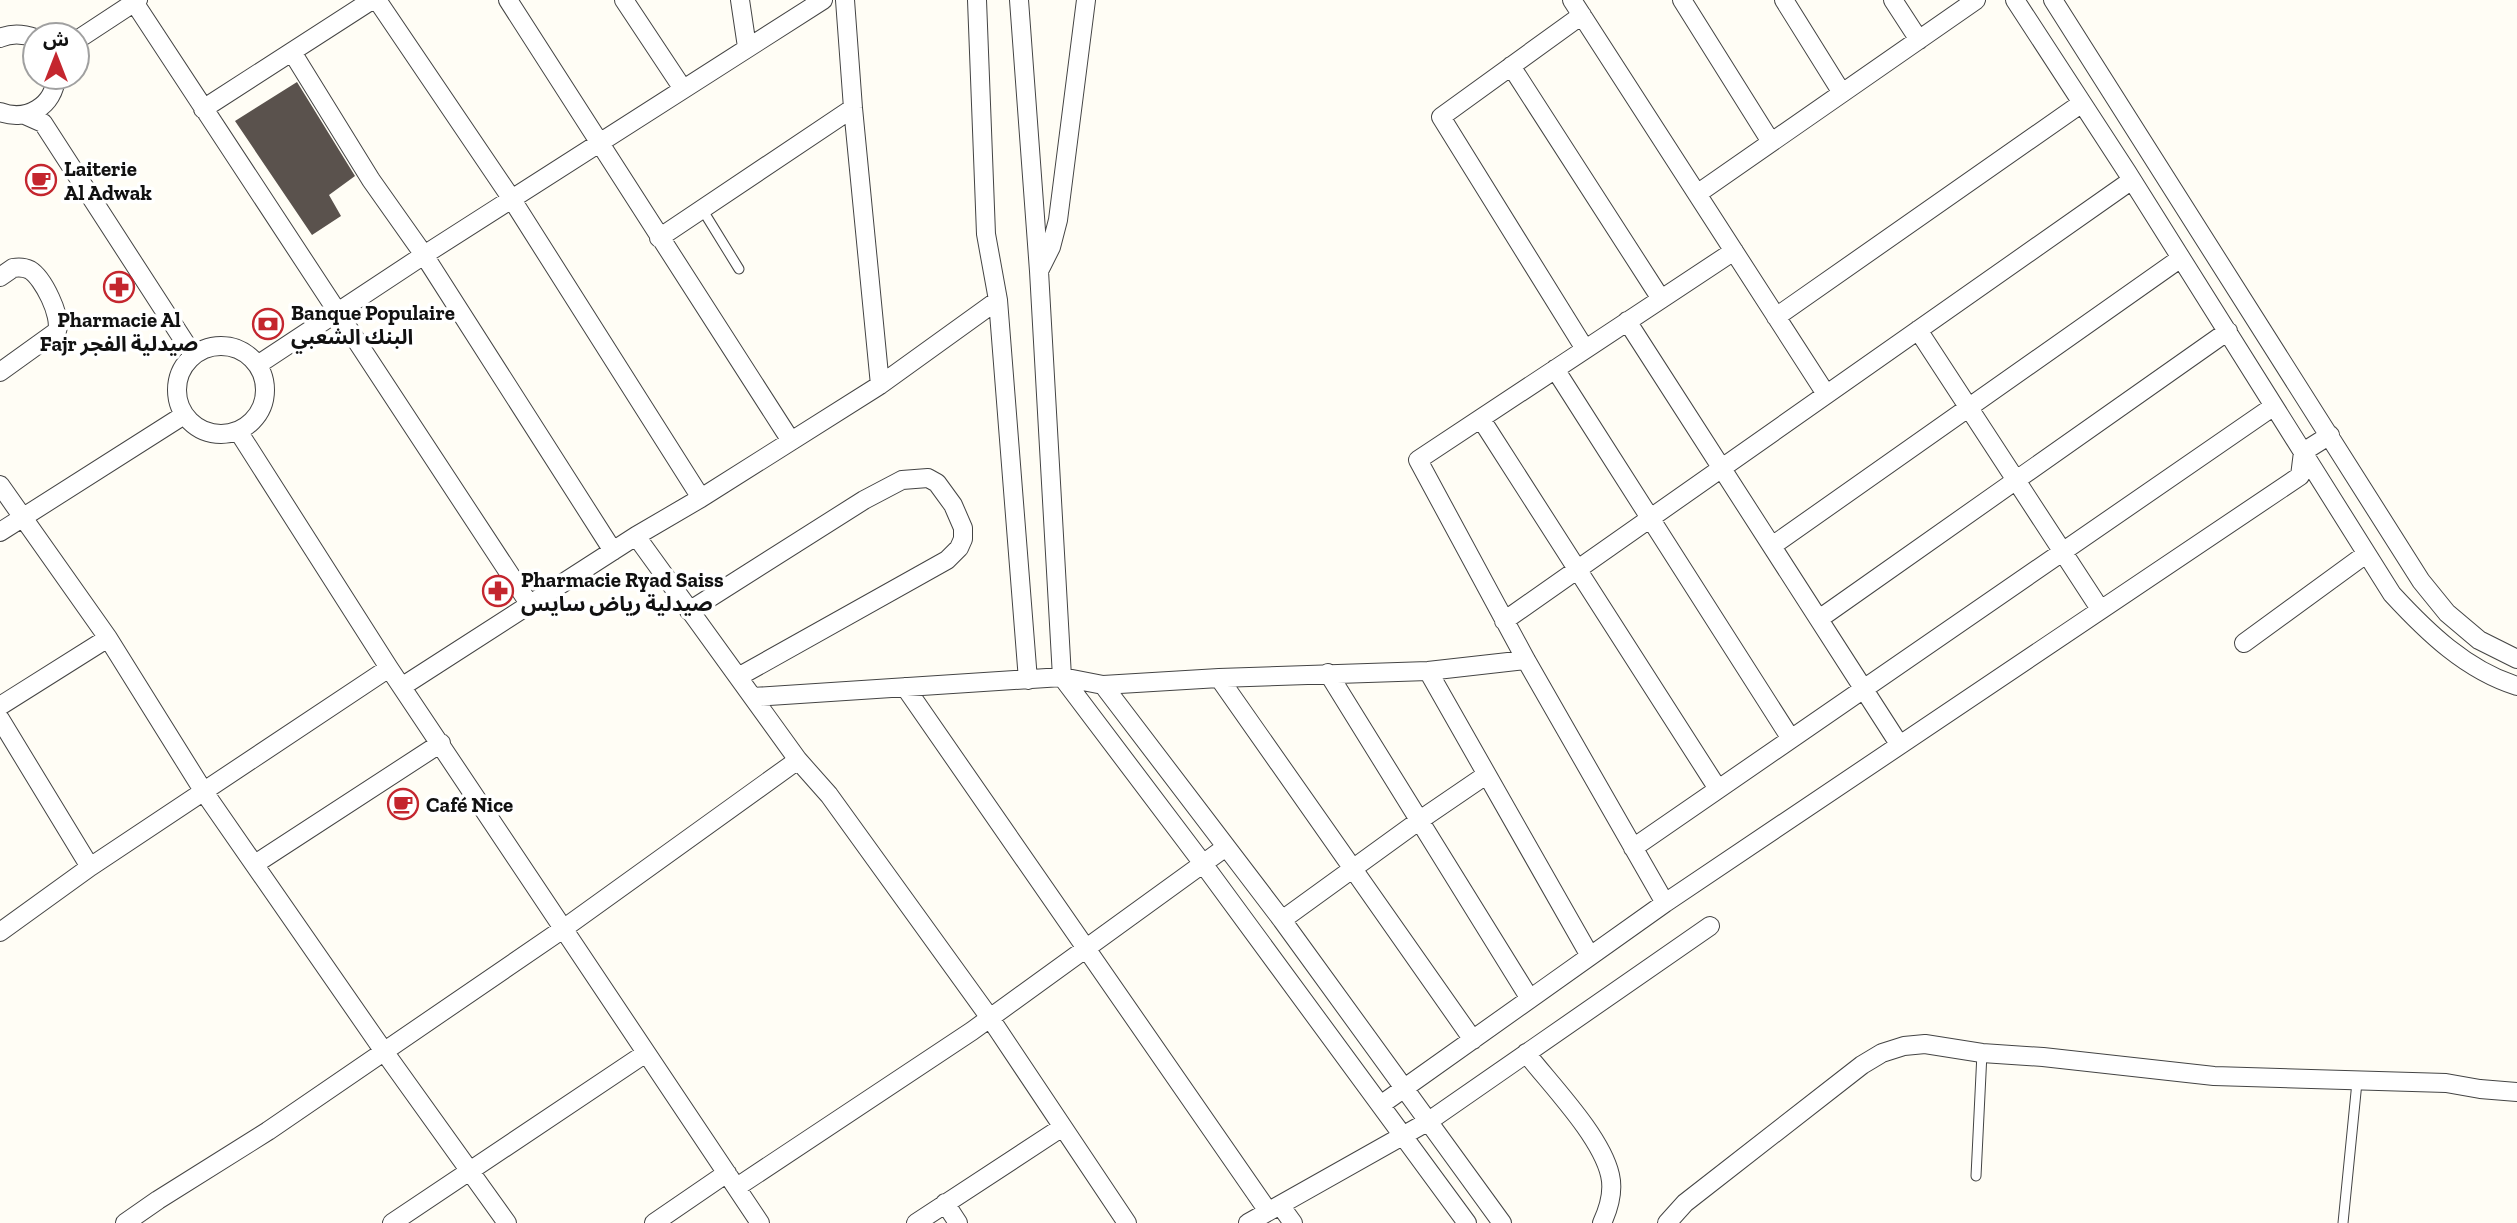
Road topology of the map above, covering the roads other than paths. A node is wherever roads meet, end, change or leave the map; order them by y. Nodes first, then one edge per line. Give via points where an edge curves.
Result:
1 (374, 0) edge
2 (508, 0) edge
3 (624, 0) edge
4 (740, 0) edge
5 (823, 0) edge
6 (845, 0) edge
7 (977, 0) edge
8 (1019, 0) edge
9 (1086, 0) edge
10 (1572, 0) edge
11 (1682, 0) edge
12 (1784, 0) edge
13 (1893, 0) edge
14 (1976, 0) edge
15 (2015, 0) edge
16 (2053, 0) edge
17 (136, 1) edge
18 (1582, 16) junction
19 (91, 31) edge
20 (21, 35) edge
21 (0, 38) edge
22 (1919, 40) junction
23 (747, 47) junction
24 (292, 52) junction
25 (1511, 66) junction
26 (683, 89) junction
27 (53, 91) edge
28 (1842, 93) junction
29 (46, 102) junction
30 (2082, 103) junction
31 (853, 108) junction
32 (203, 109) junction
33 (0, 112) edge
34 (25, 115) junction
35 (43, 123) junction
36 (1771, 142) junction
37 (599, 143) junction
38 (2132, 180) junction
39 (1697, 194) junction
40 (511, 198) junction
41 (702, 209) junction
42 (659, 238) junction
43 (1734, 251) junction
44 (424, 254) junction
45 (2182, 258) junction
46 (739, 269) dead end
47 (1039, 271) junction
48 (0, 277) edge
49 (1661, 299) junction
50 (998, 300) junction
51 (337, 312) junction
52 (1776, 317) junction
53 (1627, 321) junction
54 (1918, 330) junction
55 (2228, 331) junction
56 (1586, 349) junction
57 (194, 355) junction
58 (259, 364) junction
59 (1555, 369) junction
60 (0, 372) edge
61 (880, 385) junction
62 (1826, 394) junction
63 (2274, 405) junction
64 (1969, 407) junction
65 (184, 415) junction
66 (1480, 419) junction
67 (238, 431) junction
68 (2330, 435) junction
69 (791, 441) junction
70 (2304, 452) junction
71 (2349, 466) junction
72 (1722, 468) junction
73 (2300, 476) junction
74 (2016, 481) junction
75 (2323, 482) junction
76 (0, 485) edge
77 (701, 498) junction
78 (22, 518) junction
79 (1650, 518) junction
80 (0, 532) edge
81 (636, 536) junction
82 (1772, 546) junction
83 (613, 551) junction
84 (2062, 552) junction
85 (2366, 554) junction
86 (1577, 569) junction
87 (530, 605) junction
88 (2100, 609) junction
89 (689, 611) junction
90 (1819, 619) junction
91 (1504, 621) junction
92 (108, 638) junction
93 (2244, 643) dead end
94 (2517, 659) edge
95 (1526, 660) junction
96 (389, 668) junction
97 (1428, 671) junction
98 (1328, 673) junction
99 (738, 677) junction
100 (1062, 677) junction
101 (1219, 678) junction
102 (1028, 680) junction
103 (1103, 685) junction
104 (403, 686) junction
105 (905, 687) junction
106 (2517, 687) edge
107 (1864, 688) junction
108 (753, 696) junction
109 (0, 706) edge
110 (0, 719) edge
111 (1791, 739) junction
112 (441, 743) junction
113 (1899, 744) junction
114 (798, 760) junction
115 (1486, 775) junction
116 (1718, 789) junction
117 (204, 792) junction
118 (1420, 820) junction
119 (1226, 847) junction
120 (1633, 848) junction
121 (255, 864) junction
122 (1204, 865) junction
123 (90, 867) junction
124 (1352, 870) junction
125 (1665, 903) junction
126 (1282, 920) junction
127 (1710, 926) dead end
128 (563, 929) junction
129 (0, 932) edge
130 (1086, 947) junction
131 (1590, 956) junction
132 (1530, 999) junction
133 (990, 1018) junction
134 (1474, 1040) junction
135 (383, 1050) junction
136 (646, 1053) junction
137 (1982, 1053) junction
138 (1526, 1054) junction
139 (2357, 1082) junction
140 (1405, 1089) junction
141 (2517, 1092) edge
142 (1382, 1104) junction
143 (1429, 1121) junction
144 (1061, 1128) junction
145 (1405, 1136) junction
146 (470, 1170) junction
147 (1976, 1175) dead end
148 (732, 1180) junction
149 (945, 1203) junction
150 (1274, 1208) junction
151 (125, 1223) edge
152 (392, 1223) edge
153 (507, 1223) edge
154 (654, 1223) edge
155 (760, 1223) edge
156 (916, 1223) edge
157 (958, 1223) edge
158 (1126, 1223) edge
159 (1248, 1223) edge
160 (1293, 1223) edge
161 (1468, 1223) edge
162 (1502, 1223) edge
163 (1602, 1223) edge
164 (1667, 1223) edge
165 (2343, 1223) edge

1 - 24 street
1 - 40 street
2 - 37 street
3 - 26 street
4 - 23 street
5 - 23 street
6 - 31 street
7 - 50 street via 986,234
8 - 47 street
9 - 47 street via 1058,220
10 - 18 street
11 - 36 street
12 - 28 street
13 - 22 street
14 - 22 street
15 - 30 street
16 - 68 street
17 - 19 street
17 - 32 street
18 - 25 street
18 - 39 street
20 - 21 street
22 - 28 street
23 - 26 street
24 - 32 street
24 - 44 street via 371,180
25 - 49 street
25 - 56 street via 1441,117
26 - 37 street
27 - 29 street
28 - 36 street
29 - 34 street
29 - 35 street
30 - 38 street
30 - 52 street
31 - 41 street
31 - 61 street
32 - 51 street
33 - 34 street
34 - 35 street
35 - 57 street
36 - 39 street
37 - 40 street
37 - 42 street
38 - 45 street
38 - 54 street
39 - 43 street
40 - 44 street
40 - 77 street
41 - 42 street
41 - 46 lane
42 - 69 street
43 - 49 street
43 - 52 street
44 - 51 street
44 - 83 street
45 - 55 street
45 - 64 street
47 - 100 street
48 - 60 street via 13,268 29,270 52,302 59,324 57,331
49 - 53 street
50 - 61 street
50 - 102 street
51 - 58 street
51 - 87 street
52 - 62 street
53 - 56 street
53 - 72 street
54 - 62 street
54 - 64 street
55 - 63 street
55 - 74 street
56 - 59 street
57 - 58 street via 209,347 225,346 241,350
57 - 65 street via 182,367 177,383 177,400
58 - 67 street via 266,392 262,408 253,422
59 - 66 street
59 - 79 street
61 - 69 street
62 - 72 street
63 - 70 street
63 - 84 street
64 - 74 street
64 - 82 street
65 - 67 street via 208,433
65 - 78 street
66 - 86 street
66 - 91 street via 1418,460
67 - 96 street
68 - 70 street
68 - 71 street
69 - 77 street
70 - 73 street
70 - 75 street
71 - 75 street
71 - 94 street via 2421,581 2447,613 2479,640
72 - 79 street
72 - 82 street
73 - 75 street
73 - 88 street
74 - 84 street
74 - 90 street
75 - 85 street
76 - 78 street
77 - 81 street
78 - 80 street
78 - 92 street
79 - 86 street
79 - 111 street
81 - 83 street
81 - 89 street
82 - 90 street
83 - 87 street
84 - 88 street
84 - 107 street
85 - 93 street
85 - 106 street via 2392,594 2423,627 2462,659
86 - 91 street
86 - 116 street
87 - 104 street
88 - 113 street
89 - 99 street
89 - 99 street via 902,480 928,478 947,495 963,528 959,548 947,560
90 - 107 street
91 - 95 street
92 - 109 street
92 - 117 street
95 - 97 street
95 - 120 street
96 - 104 street
96 - 117 street
97 - 98 street
97 - 115 street
98 - 101 street
98 - 118 street
99 - 108 street
100 - 102 street
100 - 103 street
100 - 122 street
101 - 103 street
101 - 124 street
102 - 105 street
103 - 119 street
104 - 112 street
105 - 108 street
105 - 130 street
107 - 111 street
107 - 113 street
108 - 114 street
110 - 123 street
111 - 116 street
112 - 121 street
112 - 128 street
113 - 125 street
114 - 128 street
114 - 133 street via 829,795
115 - 118 street
115 - 131 street
116 - 120 street
117 - 121 street
117 - 123 street
118 - 124 street
118 - 132 street
119 - 122 street
119 - 126 street
120 - 125 street
121 - 135 street
122 - 130 street
122 - 142 street
123 - 129 street
124 - 126 street
124 - 134 street
125 - 131 street
126 - 140 street
127 - 138 street
128 - 135 street
128 - 136 street
130 - 133 street
130 - 150 street
131 - 132 street
132 - 134 street
133 - 144 street
133 - 148 street
134 - 140 street
135 - 146 street
135 - 151 street
136 - 146 street
136 - 148 street
137 - 139 street via 2214,1076
137 - 147 lane
137 - 164 street via 1925,1044 1904,1046 1861,1065 1685,1203
138 - 143 street
138 - 163 street via 1604,1159 1611,1191
139 - 141 street via 2446,1083
139 - 165 lane
140 - 142 street
140 - 143 street
142 - 145 street
143 - 145 street
143 - 162 street
144 - 149 street
144 - 158 street
145 - 150 street
145 - 161 street
146 - 152 street
146 - 153 street
148 - 154 street
148 - 155 street
149 - 156 street
149 - 157 street
150 - 159 street
150 - 160 street

